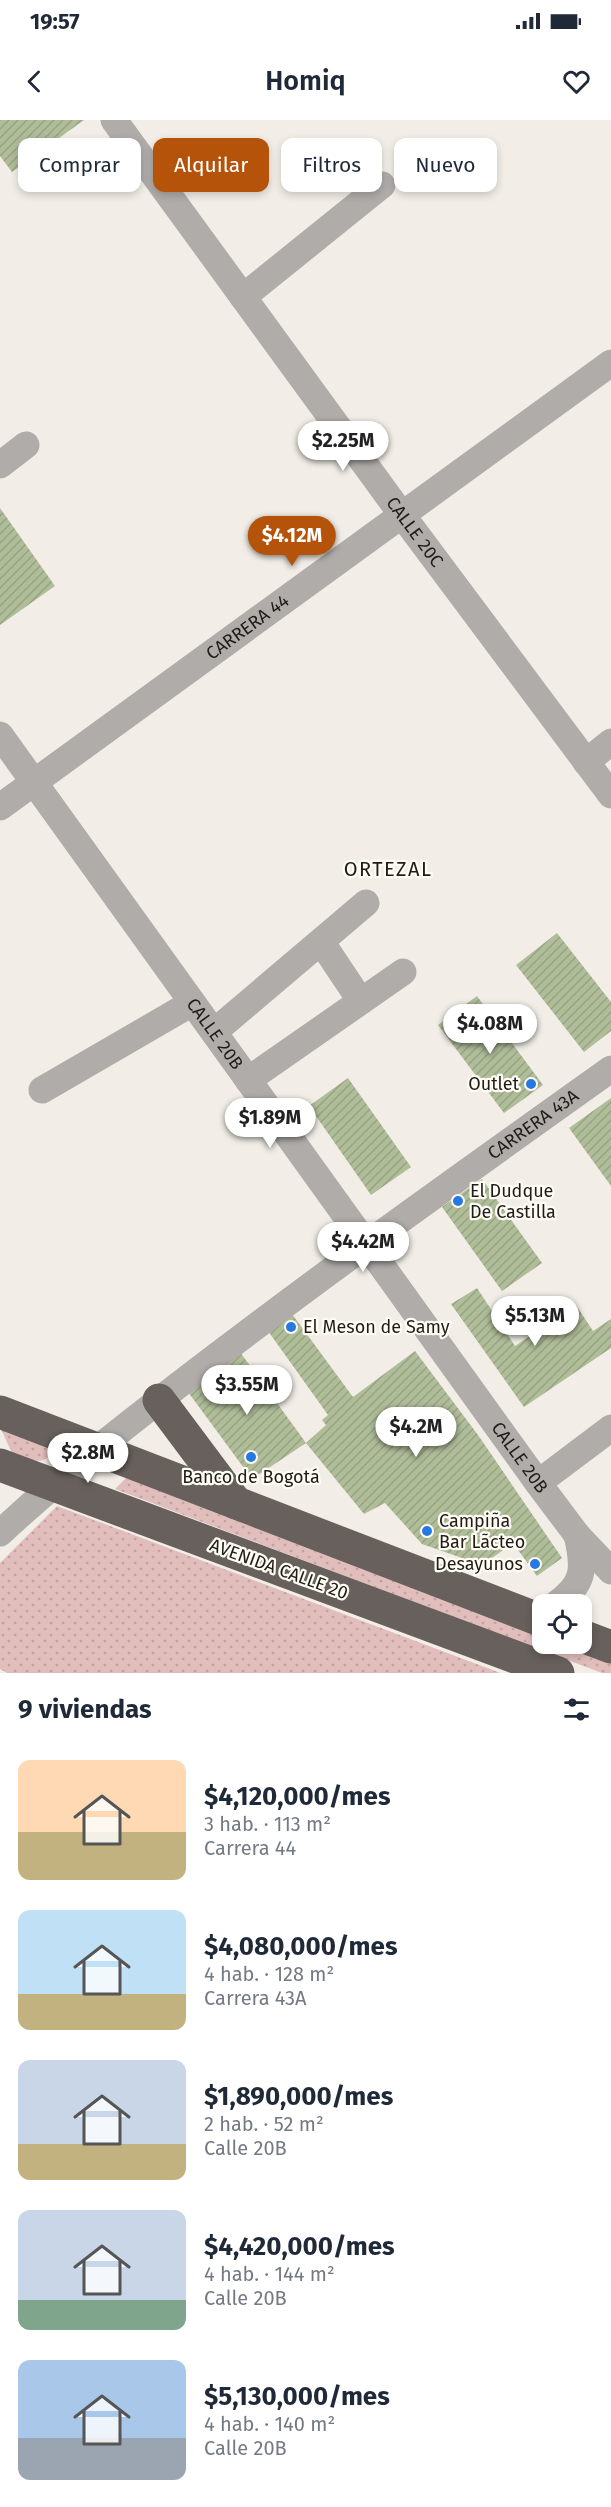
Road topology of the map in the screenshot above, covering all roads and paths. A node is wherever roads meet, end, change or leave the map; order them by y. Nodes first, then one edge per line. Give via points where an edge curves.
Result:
1 (114, 120) edge
2 (373, 192) edge
3 (243, 297) junction
4 (611, 363) edge
5 (26, 445) dead end
6 (0, 465) edge
7 (402, 515) junction
8 (0, 735) edge
9 (611, 742) edge
10 (586, 762) junction
11 (34, 783) junction
12 (611, 795) edge
13 (0, 807) edge
14 (366, 903) dead end
15 (322, 943) junction
16 (403, 972) dead end
17 (360, 1000) junction
18 (192, 1003) junction
19 (214, 1032) junction
20 (611, 1069) edge
21 (248, 1080) junction
22 (42, 1090) dead end
23 (366, 1244) junction
24 (159, 1400) junction
25 (0, 1412) edge
26 (611, 1428) edge
27 (95, 1449) junction
28 (3, 1461) edge
29 (538, 1483) junction
30 (52, 1485) junction
31 (236, 1503) junction
32 (0, 1533) edge
33 (577, 1535) junction
34 (611, 1571) edge
35 (569, 1594) edge
36 (532, 1610) edge
37 (592, 1640) edge
38 (611, 1647) edge
39 (558, 1673) edge

1 - 3 street, CALLE 20C
2 - 3 street
3 - 7 street, CALLE 20C
4 - 7 street, CARRERA 44
5 - 6 street
7 - 10 street, CALLE 20C
7 - 11 street, CARRERA 44
8 - 11 street, CALLE 20B
9 - 10 street
10 - 12 street, CALLE 20C
11 - 13 street, CARRERA 44
11 - 18 street, CALLE 20B
14 - 15 street
15 - 17 street
15 - 19 street
16 - 17 street
17 - 21 street
18 - 19 street, CALLE 20B
18 - 22 street
19 - 21 street, CALLE 20B
20 - 23 street, CARRERA 43A
21 - 23 street, CALLE 20B
23 - 24 street, CARRERA 43A
23 - 29 street, CALLE 20B
24 - 27 street, CARRERA 43A
24 - 31 highway
25 - 27 highway
26 - 29 street
27 - 30 street, CARRERA 43A
27 - 31 highway
28 - 30 highway, AVENIDA CALLE 20
29 - 33 street, CALLE 20B
30 - 32 street, CARRERA 43A
30 - 39 highway, AVENIDA CALLE 20
31 - 36 highway
33 - 34 street, CALLE 20B
33 - 35 street, CALLE 20B via 582,1571
37 - 38 highway

